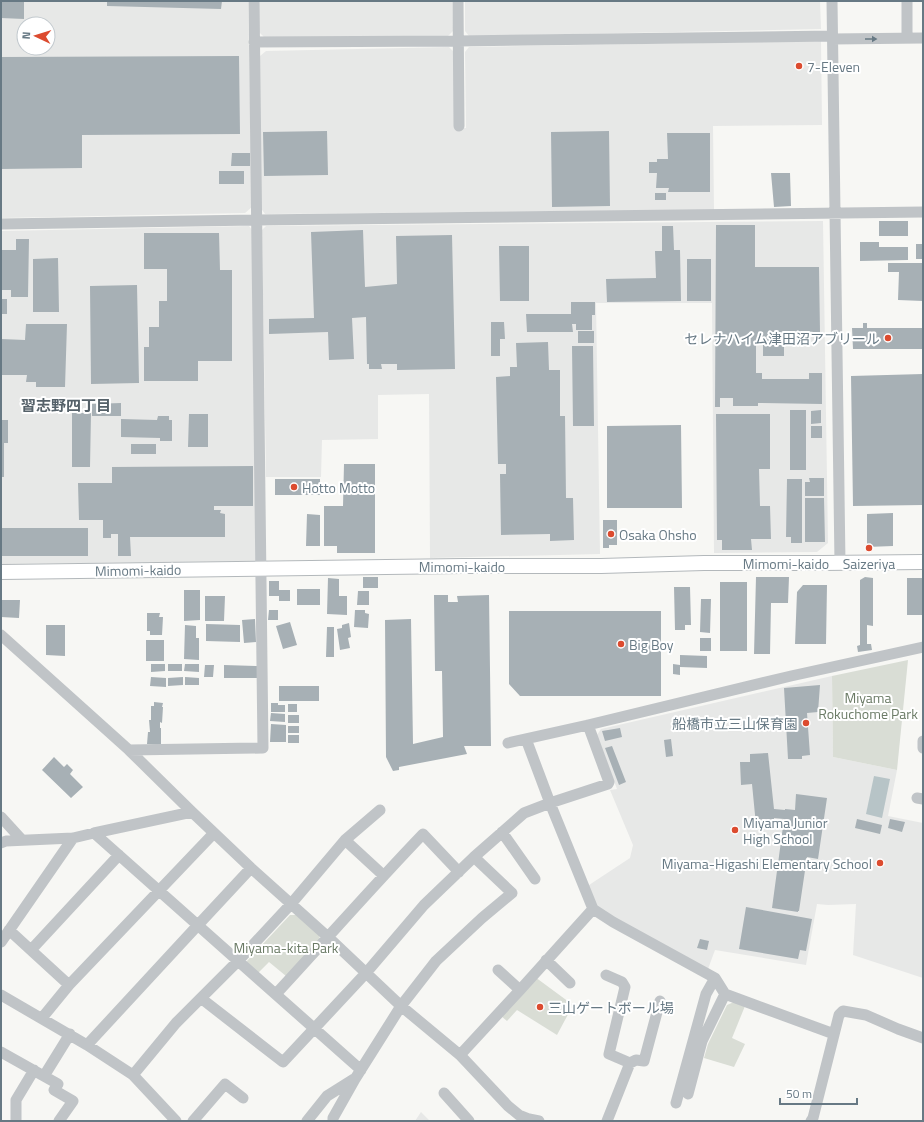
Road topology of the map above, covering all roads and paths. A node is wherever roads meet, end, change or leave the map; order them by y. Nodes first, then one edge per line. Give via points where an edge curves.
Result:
1 (254, 1) edge
2 (458, 1) edge
3 (832, 1) edge
4 (907, 1) edge
5 (832, 37) junction
6 (907, 38) junction
7 (923, 38) edge
8 (458, 41) junction
9 (254, 42) junction
10 (459, 126) dead end
11 (923, 212) edge
12 (835, 213) junction
13 (257, 220) junction
14 (1, 224) edge
15 (923, 562) edge
16 (840, 563) junction
17 (261, 568) junction
18 (1, 572) edge
19 (1, 635) edge
20 (923, 647) edge
21 (588, 725) junction
22 (526, 739) junction
23 (923, 741) edge
24 (508, 743) dead end
25 (923, 748) edge
26 (129, 750) junction
27 (550, 803) junction
28 (380, 810) dead end
29 (192, 812) junction
30 (1, 818) edge
31 (502, 832) junction
32 (94, 833) junction
33 (214, 833) junction
34 (72, 838) junction
35 (22, 840) junction
36 (345, 840) junction
37 (1, 842) edge
38 (119, 855) junction
39 (474, 857) junction
40 (251, 868) junction
41 (459, 872) junction
42 (383, 875) junction
43 (535, 879) dead end
44 (159, 890) junction
45 (291, 904) junction
46 (592, 909) junction
47 (198, 925) junction
48 (9, 930) junction
49 (328, 937) junction
50 (1, 942) edge
51 (31, 950) junction
52 (546, 960) junction
53 (238, 961) junction
54 (498, 970) dead end
55 (366, 973) junction
56 (606, 976) dead end
57 (715, 978) junction
58 (570, 983) dead end
59 (69, 985) junction
60 (520, 990) junction
61 (276, 994) junction
62 (725, 994) junction
63 (1, 995) edge
64 (202, 999) junction
65 (660, 1001) dead end
66 (401, 1006) junction
67 (42, 1018) junction
68 (315, 1029) junction
69 (70, 1034) junction
70 (834, 1034) junction
71 (923, 1038) edge
72 (87, 1045) junction
73 (1, 1052) edge
74 (460, 1056) junction
75 (630, 1063) junction
76 (34, 1070) junction
77 (361, 1070) junction
78 (134, 1074) junction
79 (44, 1076) junction
80 (355, 1079) junction
81 (444, 1094) dead end
82 (688, 1094) dead end
83 (243, 1098) dead end
84 (676, 1103) dead end
85 (16, 1121) edge
86 (59, 1121) edge
87 (176, 1121) edge
88 (193, 1121) edge
89 (307, 1121) edge
90 (333, 1121) edge
91 (470, 1121) edge
92 (539, 1121) edge
93 (607, 1121) edge
94 (811, 1121) edge

1 - 9 street
2 - 8 street
3 - 5 street
4 - 6 street
5 -> 6 street
5 - 8 street
5 - 12 street
6 - 7 street
8 - 9 street
8 - 10 street
9 - 13 street
11 - 12 street
12 - 13 street
12 - 16 street
13 - 14 street
13 - 17 street
15 - 16 main road, Mimomi-kaido
16 - 17 main road, Mimomi-kaido
17 - 18 main road, Mimomi-kaido
17 - 26 street via 263,748
19 - 26 street
20 - 21 street
21 - 22 street
21 - 27 street via 610,782
22 - 24 street
22 - 27 street
23 - 25 street
26 - 29 street
27 - 31 street via 524,813
27 - 46 street
28 - 36 street
29 - 32 street
29 - 33 street
30 - 35 street
31 - 39 street
31 - 43 street
32 - 34 street
32 - 38 street
33 - 40 street
33 - 44 street
34 - 35 street
34 - 48 street
35 - 37 street
36 - 42 street
36 - 45 street
38 - 44 street
38 - 51 street
39 - 41 street
39 - 66 street via 512,893 436,961
40 - 45 street
40 - 47 street
41 - 42 street via 423,834
41 - 55 street via 424,905
42 - 49 street
44 - 47 street
44 - 59 street
45 - 49 street
45 - 53 street
46 - 52 street
46 - 57 street
47 - 53 street
47 - 72 street
48 - 50 street
48 - 51 street
49 - 55 street
49 - 61 street
51 - 59 street
52 - 58 street
52 - 60 street
53 - 61 street
53 - 64 street
54 - 60 street
55 - 66 street
55 - 68 street
56 - 75 street via 622,982 625,987 609,1054
57 - 62 street
57 - 84 street via 706,994
59 - 67 street
60 - 74 street
61 - 68 street
62 - 70 street
62 - 82 street via 702,1041
63 - 67 street
64 - 68 street via 283,1062
64 - 78 street via 176,1023
65 - 75 street via 644,1060
66 - 74 street
66 - 77 street
67 - 69 street
68 - 77 street
69 - 72 street
69 - 79 street
70 - 71 street via 839,1015 843,1011 866,1015
70 - 94 street
72 - 78 street
73 - 76 street
74 - 92 street via 508,1106 519,1115
75 - 93 street
76 - 79 street
76 - 85 street via 16,1100
77 - 80 street
78 - 87 street
79 - 86 street via 58,1084 54,1090 73,1100
80 - 89 street via 327,1096
80 - 90 street
81 - 91 street
83 - 88 street via 225,1084

